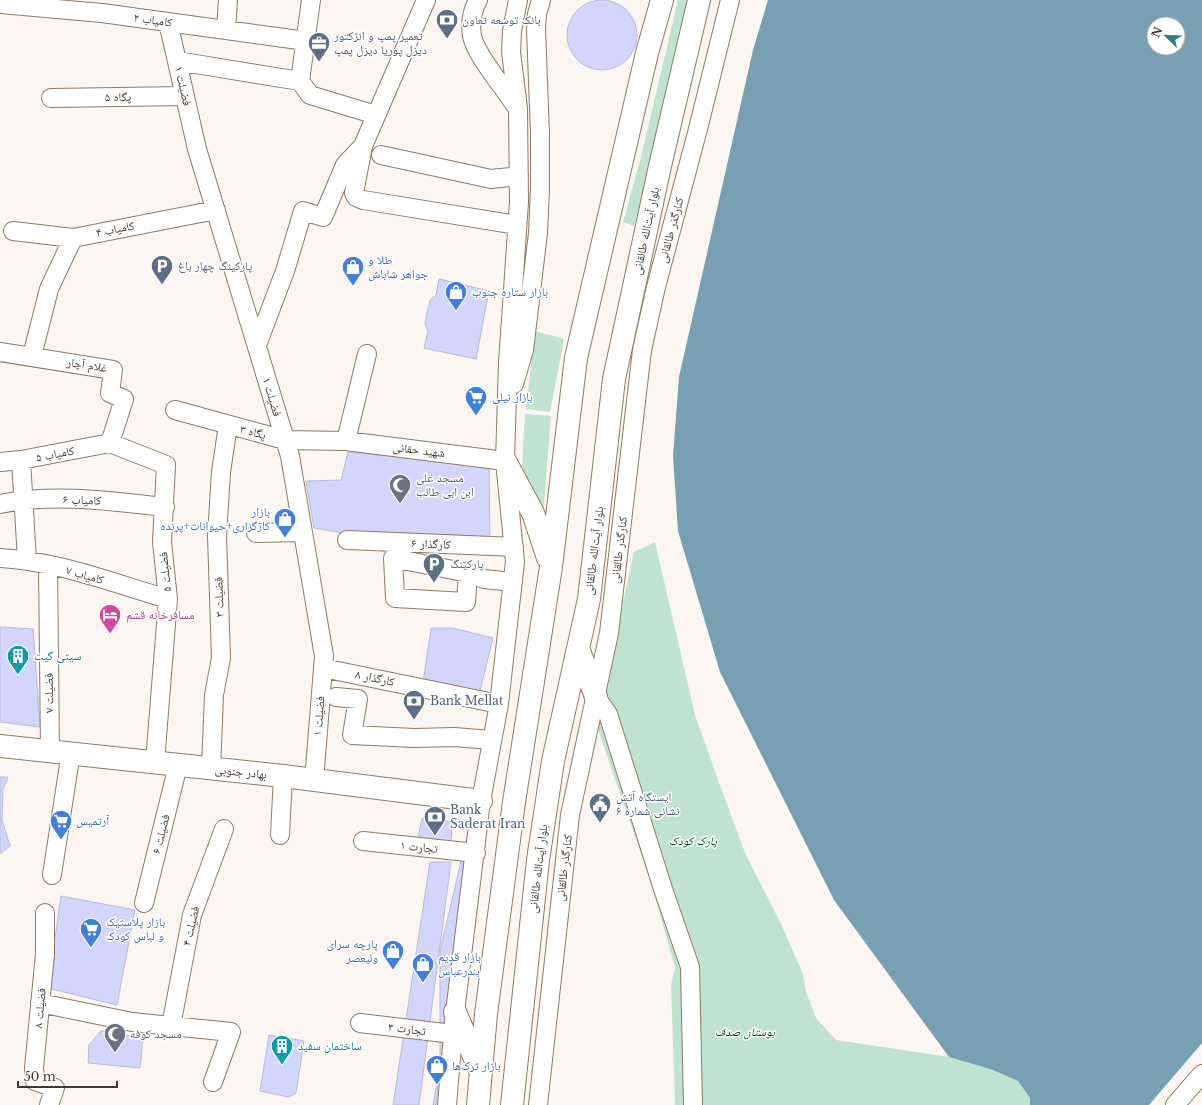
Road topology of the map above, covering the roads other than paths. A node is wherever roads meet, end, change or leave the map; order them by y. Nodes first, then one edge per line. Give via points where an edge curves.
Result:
1 (228, 0) edge
2 (311, 0) edge
3 (426, 0) edge
4 (478, 0) edge
5 (518, 0) edge
6 (541, 0) edge
7 (662, 0) edge
8 (699, 0) edge
9 (730, 0) edge
10 (0, 4) edge
11 (102, 6) edge
12 (168, 22) junction
13 (226, 30) junction
14 (306, 41) junction
15 (177, 61) junction
16 (300, 81) junction
17 (185, 96) junction
18 (51, 98) dead end
19 (518, 108) junction
20 (376, 115) junction
21 (363, 146) junction
22 (381, 155) dead end
23 (519, 176) junction
24 (216, 210) junction
25 (517, 225) junction
26 (13, 231) dead end
27 (73, 238) junction
28 (257, 346) junction
29 (0, 352) edge
30 (368, 354) dead end
31 (32, 356) junction
32 (175, 410) dead end
33 (507, 411) junction
34 (228, 425) junction
35 (285, 440) junction
36 (339, 442) junction
37 (110, 443) junction
38 (21, 460) junction
39 (505, 461) junction
40 (0, 462) edge
41 (25, 499) junction
42 (0, 504) edge
43 (165, 507) junction
44 (303, 532) junction
45 (256, 533) dead end
46 (347, 540) dead end
47 (514, 547) junction
48 (0, 558) edge
49 (26, 560) junction
50 (48, 565) junction
51 (550, 567) junction
52 (468, 573) dead end
53 (513, 582) junction
54 (168, 599) junction
55 (578, 648) junction
56 (323, 668) junction
57 (336, 696) dead end
58 (596, 697) junction
59 (499, 704) junction
60 (492, 740) junction
61 (0, 746) edge
62 (60, 751) junction
63 (155, 762) junction
64 (178, 765) junction
65 (211, 769) junction
66 (283, 776) junction
67 (314, 781) junction
68 (481, 801) junction
69 (224, 829) dead end
70 (280, 835) dead end
71 (363, 841) dead end
72 (476, 853) junction
73 (52, 875) dead end
74 (144, 903) dead end
75 (45, 913) dead end
76 (40, 1002) junction
77 (455, 1012) junction
78 (360, 1023) dead end
79 (171, 1026) junction
80 (453, 1034) junction
81 (481, 1072) junction
82 (1202, 1074) edge
83 (213, 1082) dead end
84 (49, 1105) edge
85 (447, 1105) edge
86 (478, 1105) edge
87 (512, 1105) edge
88 (538, 1105) edge
89 (693, 1105) edge
90 (1175, 1105) edge

1 - 13 street
2 - 14 street
3 - 20 street
4 - 19 street via 472,15 472,38 478,52
5 - 19 street via 511,52
6 - 33 street via 536,29 540,142 538,233 524,350
7 - 51 main road via 647,53 576,358
8 - 55 main road, بلوار آیت‌الله طالقانی via 614,379 591,585
9 - 58 street, کنارگذر طالقانی via 642,350 609,633
10 - 11 street, کامیاب ۲
11 - 12 street, کامیاب ۲
12 - 13 street, کامیاب ۲
12 - 15 street, فضیلت ۱
13 - 14 street, کامیاب ۲
14 - 16 street
15 - 16 street
15 - 17 street, فضیلت ۱
16 - 20 street via 310,95
17 - 18 street, پگاه ۵
17 - 24 street, فضیلت ۱ via 197,149
19 - 23 street
20 - 21 street
21 - 25 street via 354,193 356,197
21 - 28 street via 345,165 323,216 303,211 285,271
22 - 23 street via 491,179
23 - 25 street
24 - 27 street, کامیاب ۴
24 - 28 street, فضیلت ۱
25 - 33 street
26 - 27 street, کامیاب ۴
27 - 31 street via 49,289
28 - 35 street, فضیلت ۱
29 - 31 street, غلام آچار
30 - 36 street
31 - 37 street, غلام آچار via 113,370 110,393 124,399
32 - 34 street, پگاه ۳
33 - 39 street
34 - 35 street, پگاه ۳
34 - 65 street, فضیلت ۳ via 221,472 217,536 221,658 214,695
35 - 36 street, پگاه ۳
35 - 44 street, فضیلت ۱
36 - 39 street, شهید حقانی
37 - 38 street, کامیاب ۵
37 - 43 street, فضیلت ۵ via 166,465
38 - 40 street, کامیاب ۵
38 - 41 street
39 - 47 street
39 - 51 main road via 533,513
41 - 42 street, کامیاب ۶
41 - 43 street, کامیاب ۶ via 91,499
41 - 49 street
43 - 54 street, فضیلت ۵ via 162,542
44 - 45 street
44 - 56 street, فضیلت ۱ via 324,656
46 - 47 street, کارگذار ۶
47 - 53 street
48 - 49 street, کامیاب ۷
49 - 50 street, کامیاب ۷
50 - 54 street, کامیاب ۷
50 - 62 street, فضیلت ۷
51 - 81 main road via 513,810 486,1014
52 - 53 street via 484,579
53 - 59 street
54 - 63 street, فضیلت ۵
55 - 58 main road
55 - 87 main road, بلوار آیت‌الله طالقانی via 554,761 538,860
56 - 59 street, کارگذار ۸
56 - 67 street, فضیلت ۱
57 - 60 street via 358,699 352,735
58 - 88 street, کنارگذر طالقانی via 570,815
58 - 89 street via 608,714 690,967
59 - 60 street
60 - 68 street
61 - 62 main road, بهادر جنوبی
62 - 63 main road, بهادر جنوبی
62 - 73 street
63 - 64 main road, بهادر جنوبی
64 - 65 main road, بهادر جنوبی
64 - 74 street, فضیلت ۶
65 - 66 main road, بهادر جنوبی
66 - 67 main road, بهادر جنوبی
66 - 70 street
67 - 68 main road, بهادر جنوبی
68 - 72 street
69 - 79 street, فضیلت ۴ via 192,915
71 - 72 street, تجارت ۱
72 - 77 street
75 - 76 street, فضیلت ۸ via 45,954
76 - 79 street via 132,1022
76 - 84 street, فضیلت ۸ via 35,1081 56,1088
77 - 80 street
77 - 81 main road
78 - 80 street, تجارت ۳
79 - 83 street via 231,1032
80 - 85 street
81 - 86 main road
82 - 90 street

